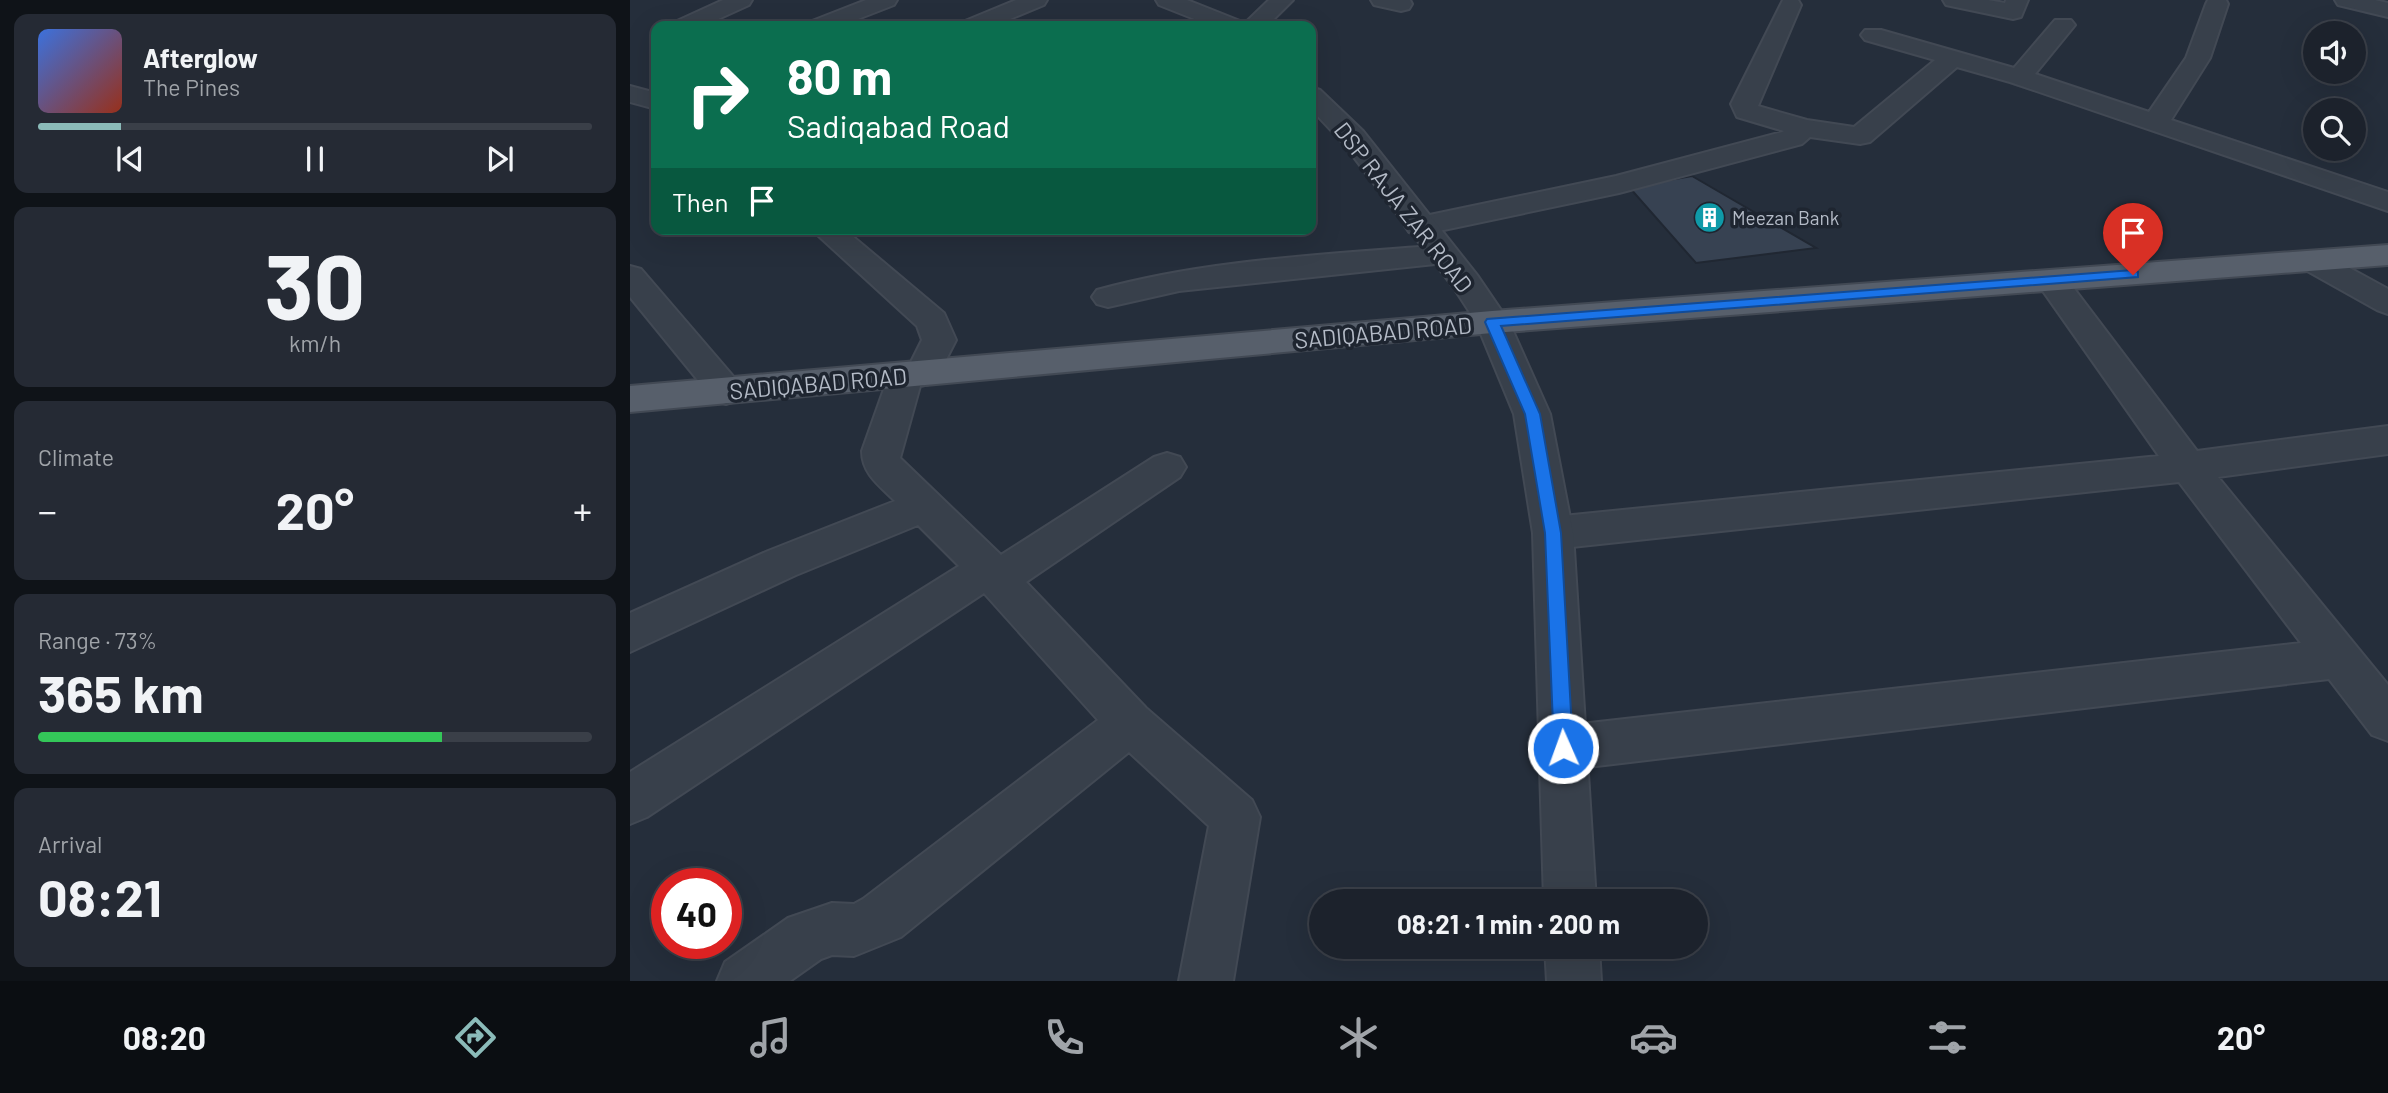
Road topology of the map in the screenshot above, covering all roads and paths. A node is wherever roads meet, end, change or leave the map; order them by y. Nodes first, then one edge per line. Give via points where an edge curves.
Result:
1 (741, 0) edge
2 (886, 0) edge
3 (1035, 0) edge
4 (1167, 0) edge
5 (1282, 0) edge
6 (1954, 0) edge
7 (2017, 0) edge
8 (2346, 0) edge
9 (2217, 4) dead end
10 (1790, 5) dead end
11 (2388, 10) edge
12 (696, 21) edge
13 (833, 21) edge
14 (985, 21) edge
15 (1220, 21) edge
16 (1259, 21) edge
17 (2063, 24) dead end
18 (1873, 35) dead end
19 (1953, 58) junction
20 (2019, 77) junction
21 (630, 94) edge
22 (651, 100) edge
23 (1316, 100) edge
24 (2155, 123) junction
25 (1804, 128) junction
26 (2386, 192) edge
27 (1420, 226) junction
28 (833, 235) edge
29 (1443, 255) junction
30 (2388, 255) edge
31 (2313, 261) junction
32 (630, 276) edge
33 (2052, 281) junction
34 (1108, 297) dead end
35 (2388, 303) edge
36 (1492, 322) junction
37 (914, 374) junction
38 (726, 391) junction
39 (630, 400) edge
40 (2388, 440) edge
41 (1167, 467) dead end
42 (2188, 467) junction
43 (924, 506) junction
44 (1553, 533) junction
45 (993, 574) junction
46 (630, 633) edge
47 (2341, 658) junction
48 (2388, 720) edge
49 (1130, 723) junction
50 (1563, 748) junction
51 (630, 800) edge
52 (1569, 889) edge
53 (1573, 959) edge
54 (744, 981) edge
55 (1206, 981) edge
56 (1574, 981) edge

1 - 12 street
2 - 13 street
3 - 14 street
4 - 15 street
5 - 16 street
6 - 7 street via 2013,12
8 - 11 street
9 - 24 street via 2198,58
10 - 25 street via 1744,104 1746,111 1756,116
17 - 20 street
18 - 19 street
19 - 20 street
19 - 25 street via 1860,136
20 - 24 street
21 - 22 street
23 - 27 street, DSP RAJA ZAR ROAD via 1353,137
24 - 26 street
25 - 27 street via 1792,138 1619,184
27 - 29 street, DSP RAJA ZAR ROAD
28 - 37 street via 932,321 939,340
29 - 34 street via 1205,277
29 - 36 street, DSP RAJA ZAR ROAD
30 - 31 main road, SADIQABAD ROAD
31 - 33 main road, SADIQABAD ROAD
31 - 35 street
32 - 38 street
33 - 36 main road, SADIQABAD ROAD
33 - 42 street
36 - 37 main road, SADIQABAD ROAD
36 - 44 street, DSP RAJA ZAR ROAD via 1532,414
37 - 38 main road, SADIQABAD ROAD
37 - 43 street via 881,451 881,463
38 - 39 main road, SADIQABAD ROAD
40 - 42 street
41 - 45 street
42 - 44 street
42 - 47 street
43 - 45 street
43 - 46 street via 782,563
44 - 50 street, DSP RAJA ZAR ROAD
45 - 49 street
45 - 51 street
47 - 48 street
47 - 50 street
49 - 54 street via 882,918 854,930 832,929 807,937
49 - 55 street via 1235,817
50 - 52 street, DSP RAJA ZAR ROAD
53 - 56 street

